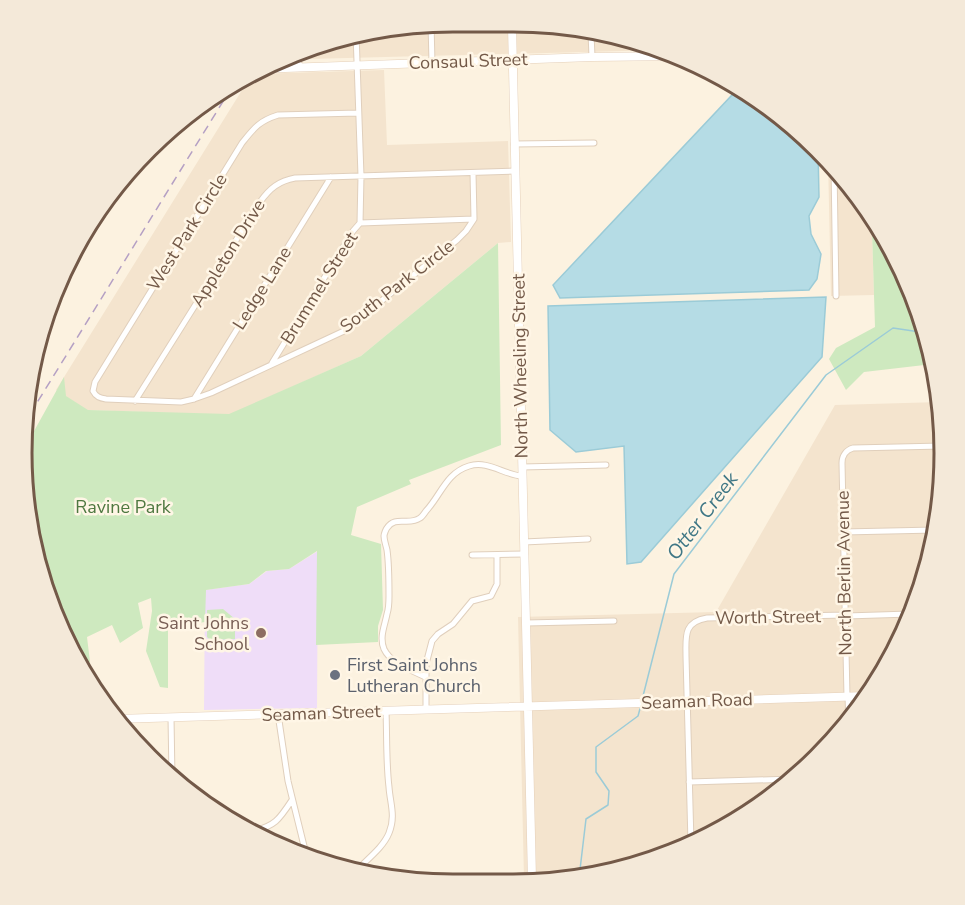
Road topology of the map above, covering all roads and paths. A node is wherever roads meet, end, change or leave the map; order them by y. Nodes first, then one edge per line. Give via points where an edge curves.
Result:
1 (431, 32) edge
2 (512, 32) edge
3 (591, 39) edge
4 (356, 43) edge
5 (652, 56) edge
6 (592, 57) junction
7 (513, 60) junction
8 (297, 62) edge
9 (432, 63) junction
10 (357, 65) junction
11 (302, 67) junction
12 (282, 68) edge
13 (358, 113) junction
14 (594, 143) dead end
15 (514, 144) junction
16 (515, 171) junction
17 (473, 173) junction
18 (361, 176) junction
19 (330, 177) junction
20 (834, 181) edge
21 (474, 219) junction
22 (360, 223) junction
23 (836, 296) dead end
24 (272, 364) junction
25 (194, 399) junction
26 (135, 401) junction
27 (934, 446) edge
28 (606, 465) dead end
29 (522, 472) junction
30 (926, 530) edge
31 (843, 532) junction
32 (588, 540) dead end
33 (524, 542) junction
34 (525, 554) junction
35 (472, 555) dead end
36 (497, 555) junction
37 (901, 614) edge
38 (846, 616) junction
39 (614, 621) dead end
40 (526, 623) junction
41 (425, 677) junction
42 (848, 697) junction
43 (856, 697) edge
44 (687, 702) junction
45 (527, 706) junction
46 (848, 707) edge
47 (426, 710) junction
48 (386, 711) junction
49 (278, 714) junction
50 (171, 717) junction
51 (126, 719) edge
52 (172, 766) edge
53 (778, 779) edge
54 (689, 782) junction
55 (292, 800) junction
56 (263, 828) edge
57 (691, 834) edge
58 (304, 846) edge
59 (363, 863) edge
60 (532, 873) edge

1 - 9 street
2 - 7 street, North Wheeling Street
3 - 6 street
4 - 10 street, Brummel Street
5 - 6 street, Consaul Street
6 - 7 street, Consaul Street
7 - 9 street, Consaul Street
7 - 15 street, North Wheeling Street
8 - 11 street
9 - 10 street, Consaul Street
10 - 11 street, Consaul Street
10 - 13 street, Brummel Street
11 - 12 street, Consaul Street
13 - 18 street, Brummel Street
13 - 26 street, West Park Circle via 278,115 258,124 242,143 95,382 93,391 100,398
14 - 15 street
15 - 16 street, North Wheeling Street
16 - 17 street, Appleton Drive
16 - 29 street, North Wheeling Street
17 - 18 street, Appleton Drive
17 - 21 street
18 - 19 street, Appleton Drive
18 - 22 street, Brummel Street
19 - 25 street, Ledge Lane
19 - 26 street, Appleton Drive via 288,179 271,188
20 - 23 street
21 - 22 street
21 - 24 street, South Park Circle via 457,240 344,331
22 - 24 street, Brummel Street
24 - 25 street, South Park Circle
25 - 26 street, South Park Circle
27 - 31 street, North Berlin Avenue via 848,450 842,461
28 - 29 street
29 - 33 street, North Wheeling Street
29 - 41 street via 512,474 480,464 458,471 420,518 410,522 397,520 386,529 389,596 383,647 400,665
30 - 31 street
31 - 38 street, North Berlin Avenue
32 - 33 street
33 - 34 street, North Wheeling Street
34 - 36 street
34 - 40 street, North Wheeling Street
35 - 36 street
36 - 41 street via 495,589 490,596 472,602 453,624 438,633 432,641
37 - 38 street, Worth Street
38 - 42 street, North Berlin Avenue
38 - 44 street, Worth Street via 699,619 687,632
39 - 40 street
40 - 45 street, North Wheeling Street
41 - 47 street
42 - 43 street, Seaman Road
42 - 44 street, Seaman Road
42 - 46 street, North Berlin Avenue
44 - 45 street, Seaman Road
44 - 54 street
45 - 47 street, Seaman Street
45 - 60 street, North Wheeling Street
47 - 48 street, Seaman Street
48 - 49 street, Seaman Street
48 - 59 street via 393,819 383,843
49 - 50 street, Seaman Street
49 - 55 street
50 - 51 street, Seaman Street
50 - 52 street
53 - 54 street
54 - 57 street
55 - 56 street via 275,822
55 - 58 street

